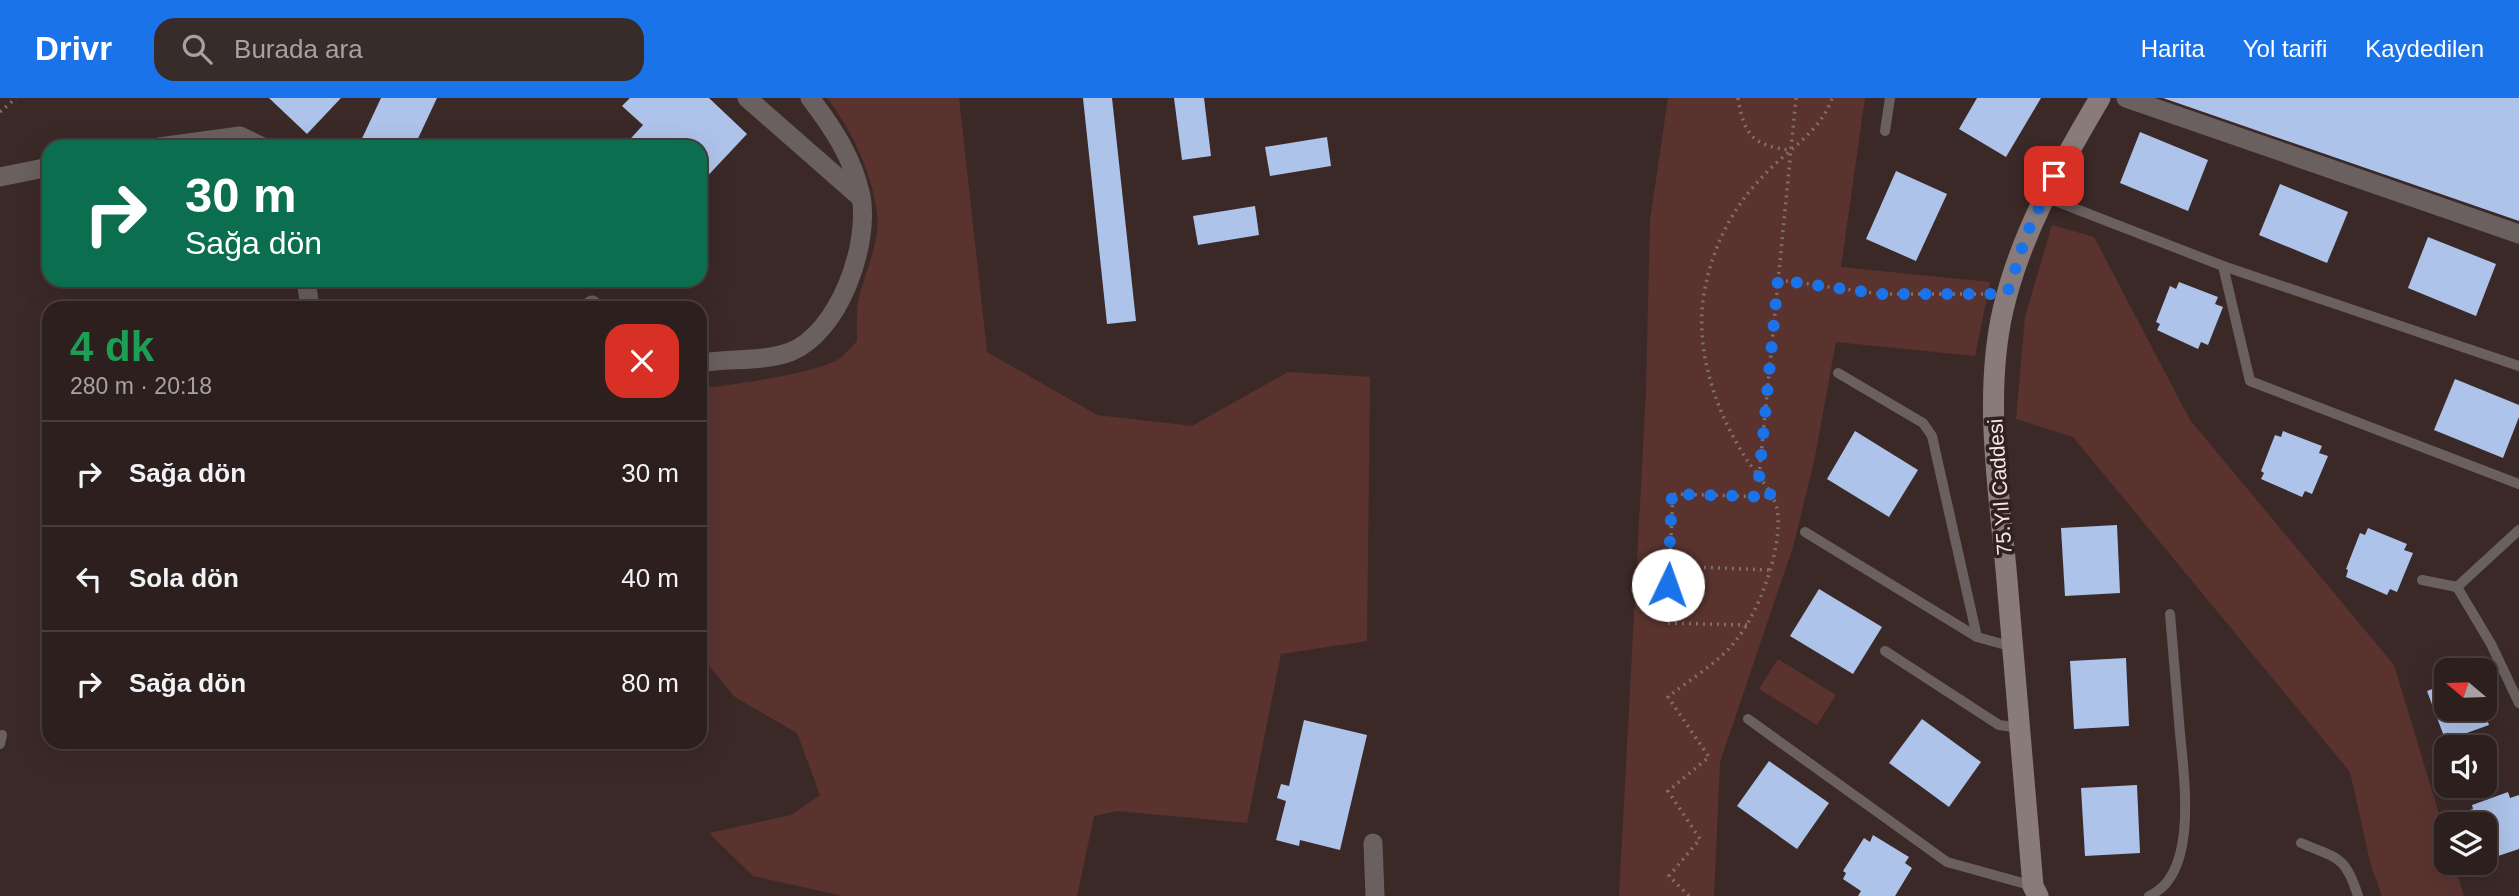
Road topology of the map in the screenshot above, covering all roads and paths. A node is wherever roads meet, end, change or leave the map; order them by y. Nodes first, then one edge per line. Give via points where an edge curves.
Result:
1 (16, 98) edge
2 (747, 98) edge
3 (810, 98) edge
4 (1738, 98) edge
5 (1796, 98) edge
6 (1832, 98) edge
7 (1890, 98) edge
8 (2099, 98) edge
9 (2126, 98) edge
10 (0, 112) edge
11 (1885, 131) dead end
12 (211, 140) edge
13 (248, 140) edge
14 (1791, 150) junction
15 (42, 168) edge
16 (0, 177) edge
17 (2043, 196) junction
18 (861, 198) junction
19 (2519, 234) edge
20 (2223, 266) junction
21 (1778, 280) junction
22 (2007, 294) junction
23 (707, 362) edge
24 (2519, 366) edge
25 (1838, 373) dead end
26 (1759, 478) junction
27 (2519, 484) edge
28 (1772, 497) junction
29 (2519, 530) edge
30 (1805, 532) dead end
31 (1669, 565) junction
32 (1769, 570) junction
33 (2422, 580) dead end
34 (2457, 587) junction
35 (2171, 614) dead end
36 (1747, 625) junction
37 (1977, 637) junction
38 (2013, 647) junction
39 (1885, 651) dead end
40 (2519, 704) edge
41 (1748, 719) dead end
42 (2020, 728) junction
43 (1373, 842) dead end
44 (2301, 843) dead end
45 (2036, 891) edge
46 (1376, 896) edge
47 (1689, 896) edge
48 (2149, 896) edge
49 (2358, 896) edge

1 - 10 path
2 - 18 street
3 - 18 street via 845,148
4 - 14 path via 1745,128 1752,137 1760,144
5 - 14 path
6 - 14 path via 1821,121
7 - 11 lane
8 - 17 street, 75.Yıl Caddesi
9 - 19 street
12 - 13 street via 240,136
14 - 21 path
14 - 26 path via 1747,194 1729,221 1713,251 1704,292 1703,331 1715,397
15 - 16 street
17 - 20 lane
17 - 22 street, 75.Yıl Caddesi
18 - 23 street via 859,235 847,288 815,336 790,352
20 - 24 lane
20 - 27 lane via 2250,381
21 - 22 path via 1881,294
21 - 26 path
22 - 38 street, 75.Yıl Caddesi via 1997,343 1994,396
25 - 37 lane via 1923,423 1932,436
26 - 28 path
28 - 31 path via 1672,494
28 - 32 path via 1777,530
29 - 34 lane
30 - 37 lane
31 - 32 path
31 - 36 path via 1667,623
32 - 36 path
33 - 34 lane
34 - 40 lane
35 - 48 lane via 2186,810 2184,836 2170,878
36 - 47 path via 1736,641 1668,697 1709,757 1668,792 1700,839 1669,876
37 - 38 lane
38 - 42 street, 75.Yıl Caddesi
39 - 42 lane via 1999,725
41 - 45 lane via 1947,862
42 - 45 street, 75.Yıl Caddesi
43 - 46 street
44 - 49 lane via 2340,859 2350,869

